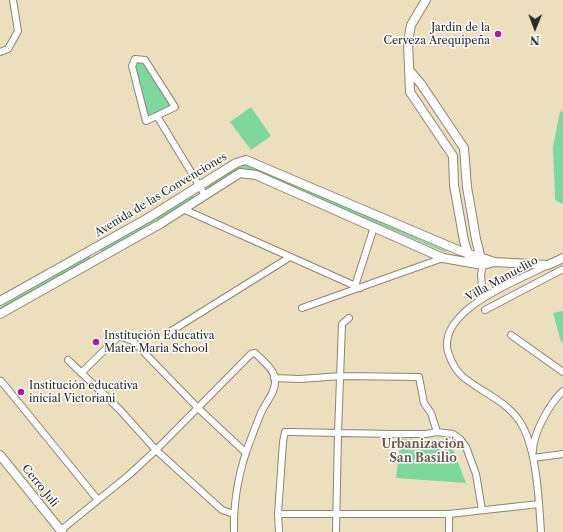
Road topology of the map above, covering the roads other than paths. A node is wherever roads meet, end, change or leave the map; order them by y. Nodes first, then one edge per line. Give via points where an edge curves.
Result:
1 (13, 0) edge
2 (426, 0) edge
3 (0, 52) edge
4 (410, 71) junction
5 (157, 116) junction
6 (200, 186) junction
7 (205, 195) junction
8 (183, 209) junction
9 (374, 228) junction
10 (92, 249) junction
11 (468, 254) junction
12 (480, 256) junction
13 (290, 257) junction
14 (443, 258) junction
15 (563, 258) edge
16 (98, 259) junction
17 (494, 262) junction
18 (472, 264) junction
19 (483, 265) junction
20 (548, 265) junction
21 (563, 269) edge
22 (481, 274) junction
23 (357, 287) junction
24 (483, 298) junction
25 (0, 301) edge
26 (302, 308) dead end
27 (485, 310) dead end
28 (0, 314) edge
29 (348, 318) dead end
30 (168, 333) dead end
31 (511, 335) dead end
32 (68, 360) dead end
33 (563, 372) edge
34 (81, 373) junction
35 (341, 376) junction
36 (274, 378) junction
37 (0, 382) edge
38 (563, 391) edge
39 (198, 408) junction
40 (437, 432) junction
41 (338, 433) junction
42 (156, 450) junction
43 (246, 453) junction
44 (563, 454) edge
45 (0, 455) edge
46 (533, 458) junction
47 (98, 500) junction
48 (539, 504) junction
49 (482, 510) junction
50 (234, 514) junction
51 (278, 514) junction
52 (449, 514) junction
53 (337, 515) junction
54 (62, 531) edge
55 (234, 532) edge
56 (279, 532) edge
57 (336, 532) edge
58 (450, 532) edge
59 (541, 532) edge

1 - 3 street via 18,31 8,49
2 - 4 street via 411,25 408,42
4 - 11 street via 410,92 452,156 454,185
4 - 12 street via 464,148 467,187
5 - 5 street via 175,107 145,60 135,59 132,66 146,122
5 - 6 street
6 - 7 street
6 - 10 street, Avenida de las Convenciones
6 - 11 street, Avenida de las Convenciones via 236,163 251,161
7 - 8 street, Avenida de las Convenciones
7 - 9 street, Avenida de las Convenciones via 240,173 251,173
8 - 13 street
8 - 16 street, Avenida de las Convenciones
9 - 14 street, Avenida de las Convenciones
9 - 23 street
10 - 16 street
10 - 25 street, Avenida de las Convenciones
11 - 12 street, Avenida de las Convenciones
11 - 18 street
12 - 17 street, Avenida de las Convenciones
12 - 19 street
13 - 23 street
13 - 30 street
14 - 18 street, Avenida de las Convenciones
14 - 23 street
15 - 20 street
16 - 28 street, Avenida de las Convenciones
17 - 19 street, Avenida de las Convenciones
17 - 20 street, Avenida de las Convenciones
18 - 19 street, Avenida de las Convenciones
18 - 22 street
19 - 22 street
20 - 24 street, Villa Manuelito
21 - 27 street
22 - 24 street
23 - 26 street
24 - 46 street, Villa Manuelito via 460,314 453,323 448,339 450,358 462,377 509,408 524,428
29 - 35 street via 342,324
31 - 33 street
32 - 34 street
34 - 39 street via 119,336 133,341
34 - 42 street via 119,409
35 - 36 street
35 - 40 street via 419,377 424,403 431,413
35 - 41 street
36 - 39 street via 272,370 255,353 251,354
36 - 43 street via 274,391 261,411
37 - 47 street via 2,380
38 - 46 street via 536,435
39 - 42 street
39 - 43 street
40 - 41 street
40 - 49 street via 453,434 466,447 476,474
41 - 51 street via 285,432
41 - 53 street
42 - 47 street via 129,476
42 - 50 street via 222,510
43 - 50 street
44 - 46 street
45 - 54 street, Cerro Juli
46 - 48 street, Villa Manuelito
47 - 54 street
48 - 49 street
48 - 59 street, Villa Manuelito
49 - 52 street
50 - 55 street
51 - 53 street
51 - 56 street
52 - 53 street
52 - 58 street
53 - 57 street

